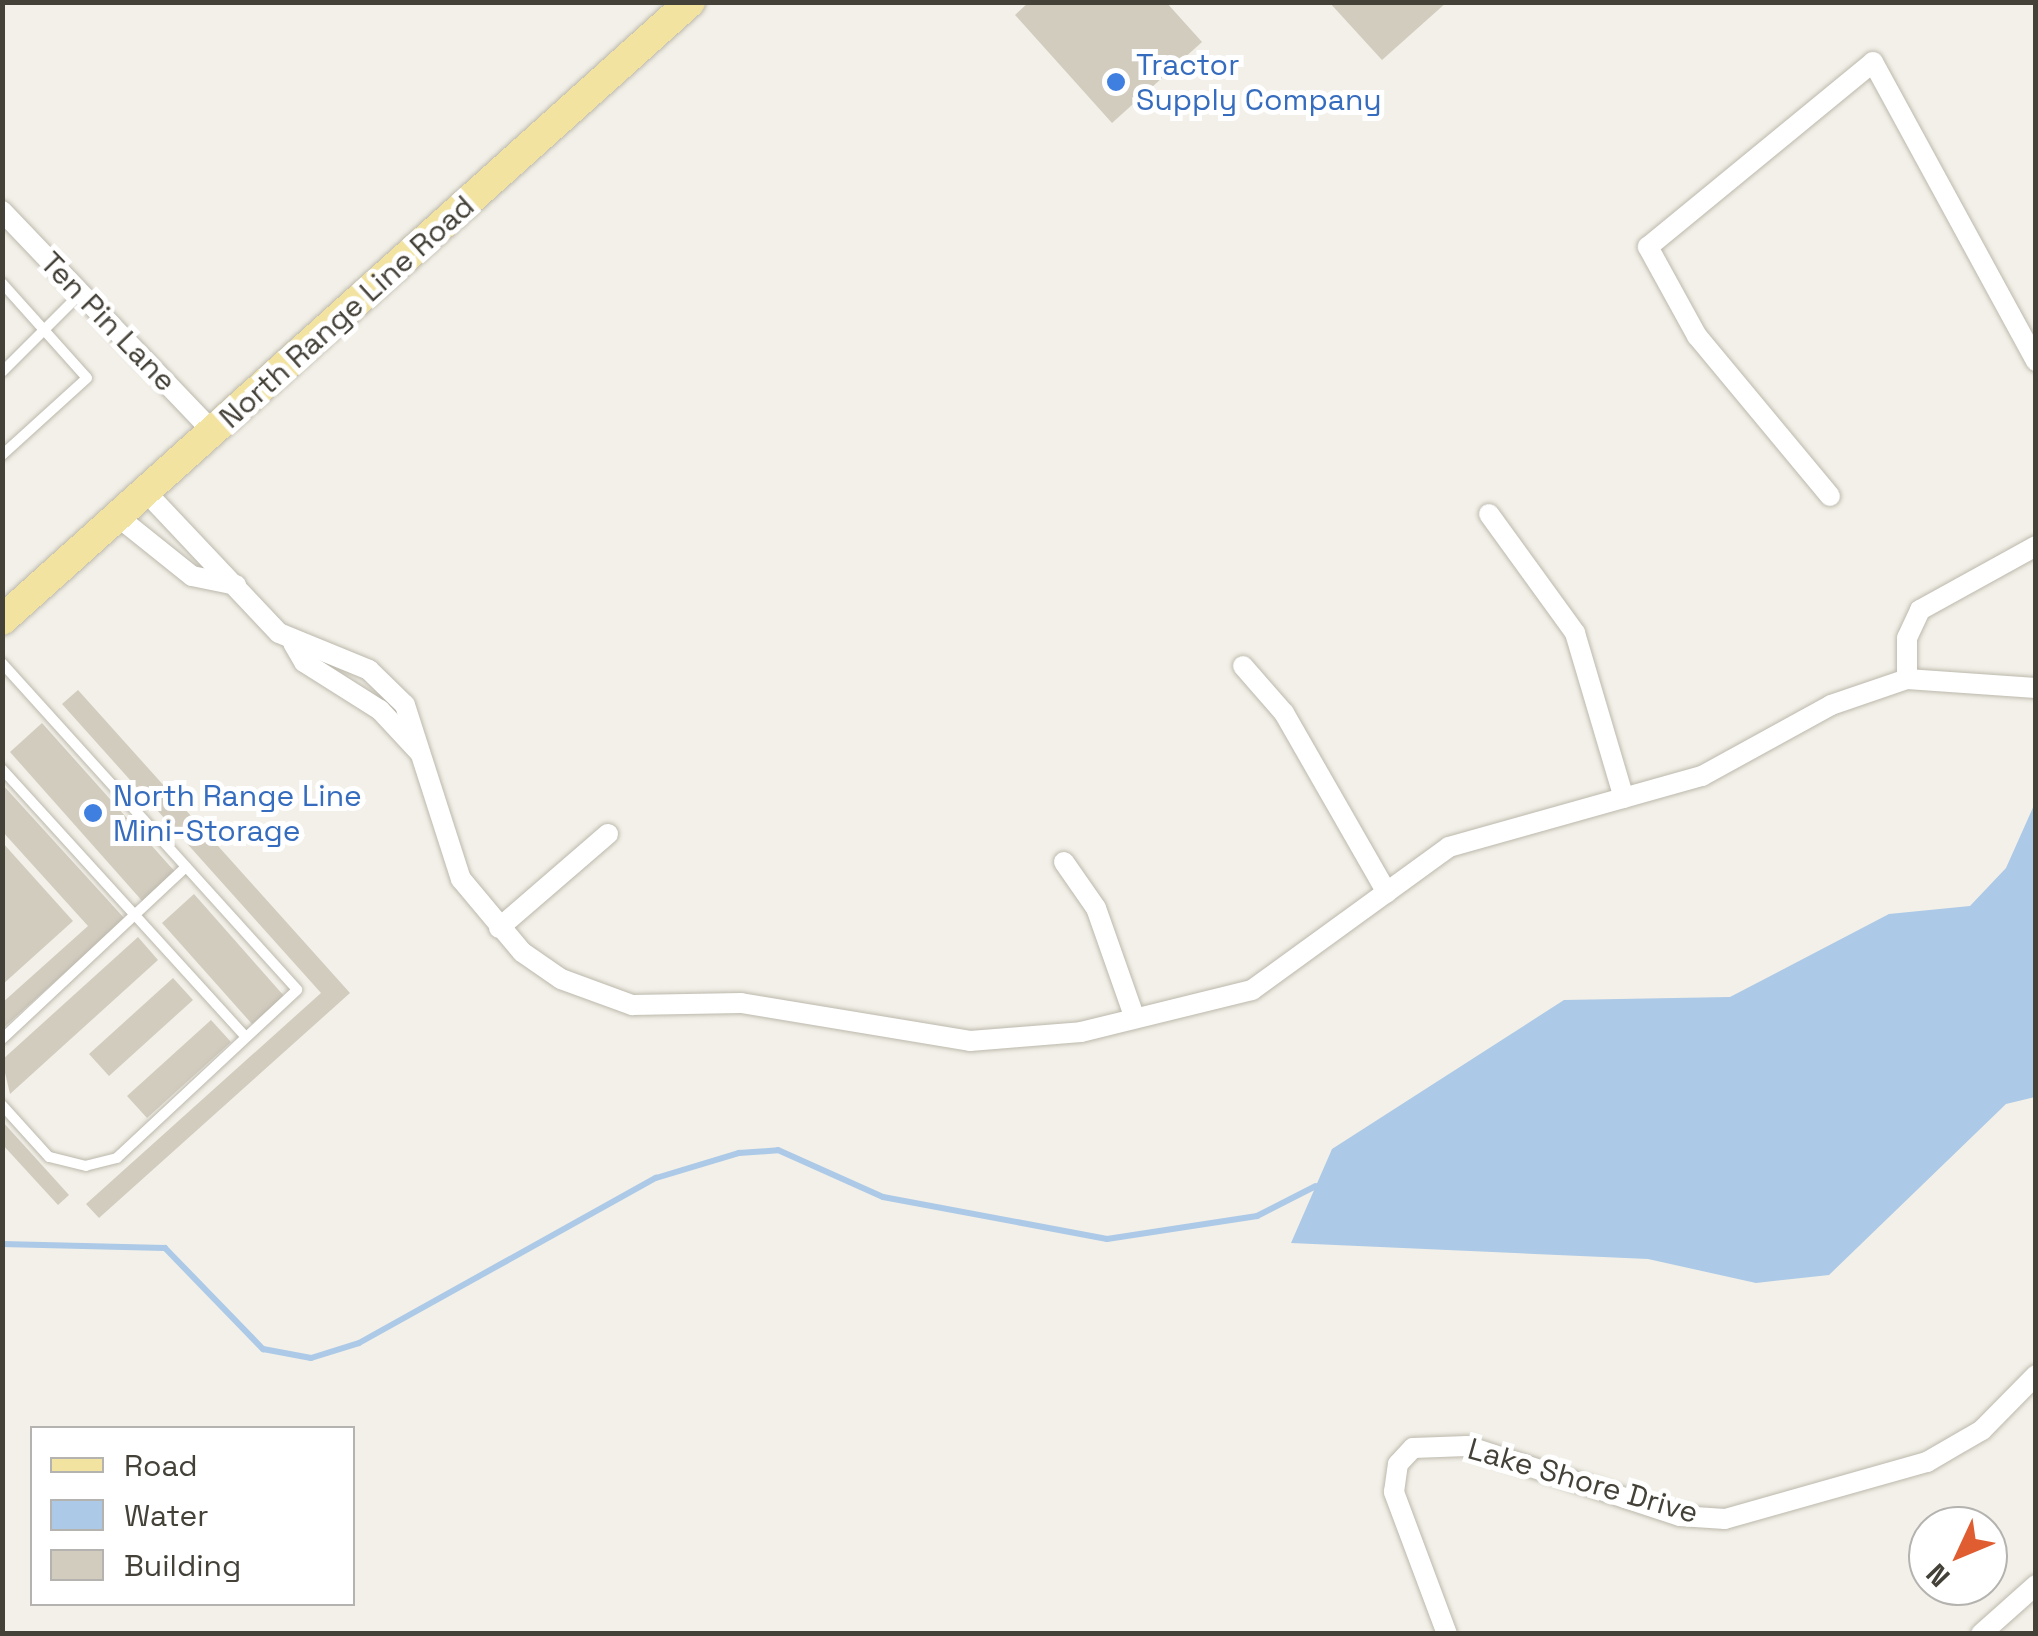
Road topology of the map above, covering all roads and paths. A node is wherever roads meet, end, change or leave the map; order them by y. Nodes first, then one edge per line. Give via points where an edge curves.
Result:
1 (690, 2) edge
2 (2, 211) edge
3 (2, 283) edge
4 (80, 293) junction
5 (47, 331) junction
6 (2036, 361) edge
7 (2, 372) edge
8 (213, 432) junction
9 (2, 455) edge
10 (145, 491) junction
11 (1830, 496) dead end
12 (1490, 514) dead end
13 (117, 516) junction
14 (2036, 546) edge
15 (236, 585) junction
16 (2, 620) edge
17 (2, 663) edge
18 (1243, 666) dead end
19 (1908, 679) junction
20 (2036, 688) edge
21 (2, 770) edge
22 (1624, 798) junction
23 (608, 834) dead end
24 (1064, 862) dead end
25 (186, 867) junction
26 (1387, 893) junction
27 (137, 913) junction
28 (499, 928) junction
29 (1134, 1016) junction
30 (246, 1037) junction
31 (2, 1039) edge
32 (2, 1105) edge
33 (2036, 1376) edge
34 (2036, 1585) edge
35 (1447, 1634) edge
36 (1980, 1634) edge

1 - 8 main road, North Range Line Road
2 - 4 street, Ten Pin Lane
3 - 5 lane
4 - 5 lane
4 - 8 street, Ten Pin Lane
5 - 7 lane
5 - 9 lane via 87,378
6 - 11 street via 1873,62 1648,247 1698,336
8 - 10 main road, North Range Line Road
10 - 13 main road, North Range Line Road
10 - 15 street
12 - 22 street via 1566,615
13 - 15 street via 192,576
13 - 16 main road, North Range Line Road
14 - 19 street via 1920,610 1907,638
15 - 28 street via 294,643 350,661 405,705 462,879
17 - 25 lane
18 - 26 street via 1284,713
19 - 20 street
19 - 22 street via 1831,705 1702,776
21 - 27 lane
22 - 26 street via 1449,847
23 - 28 street
24 - 29 street via 1096,908
25 - 27 lane
25 - 30 lane via 297,990
26 - 29 street via 1252,990
27 - 30 lane
27 - 31 lane
28 - 29 street via 561,979 632,1005 742,1003 970,1042 1081,1032
30 - 32 lane via 117,1158 86,1166 49,1157
33 - 35 street, Lake Shore Drive via 1982,1430 1927,1462 1725,1519 1663,1511 1467,1446 1413,1448 1398,1464 1398,1506
34 - 36 street

